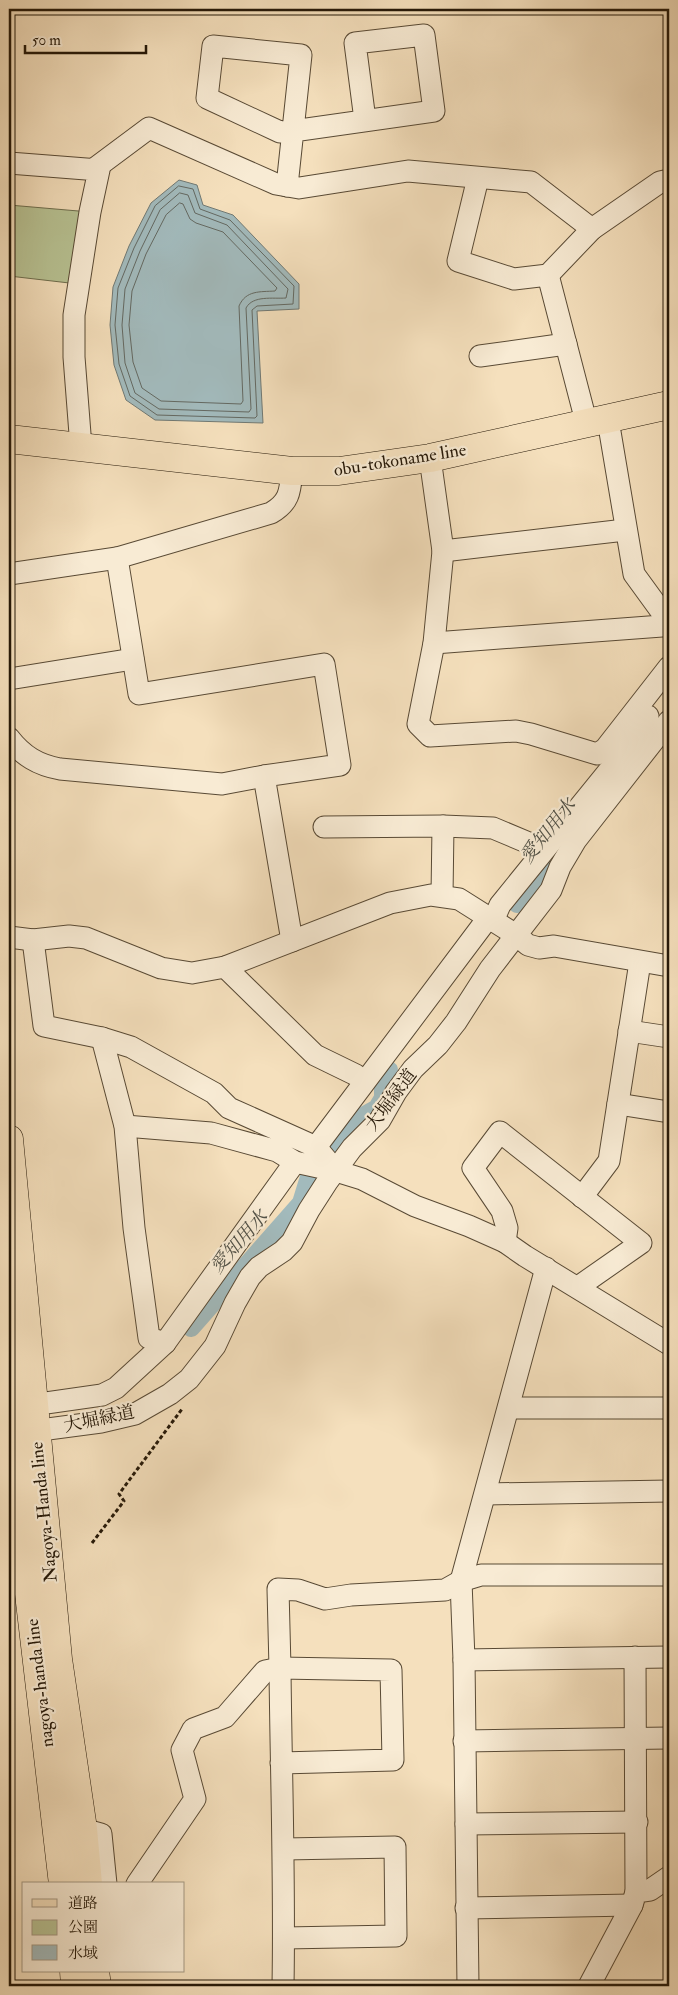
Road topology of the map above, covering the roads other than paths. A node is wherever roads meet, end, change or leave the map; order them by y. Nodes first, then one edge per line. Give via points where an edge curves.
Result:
1 (365, 120) junction
2 (293, 131) junction
3 (9, 163) edge
4 (94, 169) junction
5 (478, 178) junction
6 (669, 180) edge
7 (287, 186) junction
8 (592, 229) junction
9 (548, 274) junction
10 (566, 344) junction
11 (480, 356) dead end
12 (669, 406) edge
13 (598, 422) junction
14 (9, 439) edge
15 (81, 447) junction
16 (430, 458) junction
17 (292, 471) junction
18 (625, 530) junction
19 (442, 551) junction
20 (117, 558) junction
21 (9, 574) edge
22 (668, 624) edge
23 (434, 642) junction
24 (133, 659) junction
25 (669, 667) edge
26 (9, 679) edge
27 (669, 685) edge
28 (669, 721) edge
29 (9, 738) edge
30 (264, 776) junction
31 (443, 826) junction
32 (324, 827) dead end
33 (543, 849) junction
34 (442, 896) junction
35 (491, 920) junction
36 (516, 935) junction
37 (9, 936) edge
38 (34, 940) junction
39 (292, 941) junction
40 (640, 962) junction
41 (669, 966) edge
42 (225, 967) junction
43 (629, 1031) junction
44 (669, 1037) edge
45 (102, 1038) junction
46 (356, 1075) dead end
47 (618, 1104) junction
48 (669, 1112) edge
49 (125, 1126) junction
50 (9, 1139) edge
51 (316, 1147) junction
52 (295, 1162) junction
53 (336, 1171) junction
54 (582, 1197) junction
55 (505, 1242) junction
56 (546, 1268) junction
57 (578, 1287) junction
58 (165, 1343) junction
59 (669, 1344) edge
60 (9, 1362) edge
61 (19, 1407) edge
62 (509, 1408) junction
63 (669, 1408) edge
64 (48, 1429) dead end
65 (669, 1490) edge
66 (486, 1494) junction
67 (17, 1562) edge
68 (669, 1575) edge
69 (461, 1581) junction
70 (635, 1657) junction
71 (669, 1657) edge
72 (464, 1660) junction
73 (280, 1668) junction
74 (635, 1738) junction
75 (669, 1738) edge
76 (464, 1741) junction
77 (281, 1763) junction
78 (637, 1822) junction
79 (466, 1824) junction
80 (83, 1829) junction
81 (284, 1849) junction
82 (669, 1877) edge
83 (64, 1882) edge
84 (88, 1882) edge
85 (106, 1882) edge
86 (138, 1882) edge
87 (634, 1899) junction
88 (466, 1908) junction
89 (284, 1938) junction
90 (74, 1972) edge
91 (95, 1972) edge
92 (75, 1986) edge
93 (97, 1986) edge
94 (283, 1986) edge
95 (468, 1986) edge
96 (590, 1986) edge

1 - 1 street via 434,111 424,35 355,43
1 - 2 street
2 - 2 street via 301,55 213,46 207,98 280,132
2 - 7 street
3 - 4 street
4 - 7 street via 149,128
4 - 15 street via 99,170 74,315
5 - 7 street via 408,171 299,188
5 - 8 street via 532,182
5 - 9 street via 458,261 514,279
6 - 8 street via 660,182
8 - 9 street
9 - 10 street
10 - 11 street
10 - 13 street
12 - 13 main road, obu-tokoname line
13 - 16 main road, obu-tokoname line
13 - 18 street
14 - 15 main road, obu-tokoname line
15 - 17 main road, obu-tokoname line
16 - 17 main road, obu-tokoname line via 339,471
16 - 19 street
17 - 20 street via 283,506 271,513
18 - 19 street
18 - 22 street via 634,574
19 - 23 street
20 - 21 street
20 - 24 street
22 - 23 street
23 - 25 street via 418,724 430,736 516,731 597,754 605,749
24 - 26 street
24 - 30 street via 139,694 324,664 340,765
27 - 33 street via 620,757
28 - 36 street, 大堀緑道 via 579,836 550,890
29 - 30 street via 32,760 60,770 222,784
30 - 39 street
31 - 32 street
31 - 33 street via 493,828
31 - 34 street
33 - 35 street
34 - 35 street via 458,899
34 - 39 street via 418,896 390,903
35 - 36 street
35 - 51 street
36 - 40 street via 528,945 539,948 554,946
36 - 53 street, 大堀緑道 via 456,1022 438,1045 413,1068 380,1120 352,1148
37 - 38 street
38 - 42 street via 69,936 86,938 177,972 192,973
38 - 45 street via 44,1026
39 - 42 street
40 - 41 street
40 - 43 street
42 - 46 street via 315,1055
43 - 44 street
43 - 47 street
45 - 49 street
45 - 51 street via 131,1047 214,1093 229,1108
47 - 48 street
47 - 54 street via 609,1161
49 - 52 street via 210,1134 277,1151
49 - 58 street via 134,1228 149,1338
50 - 61 main road, Nagoya-Handa line
51 - 53 street
52 - 53 street
52 - 58 street
53 - 55 street via 362,1179 415,1206
53 - 64 street, 大堀緑道 via 292,1242 250,1277 215,1346 189,1379 135,1414
54 - 55 street via 500,1132 473,1168 502,1211 508,1228
54 - 57 street via 641,1243
55 - 56 street
56 - 57 street
56 - 62 street
57 - 59 street
58 - 61 street via 110,1392
60 - 61 main road, nagoya-handa line
61 - 67 main road, nagoya-handa line
61 - 80 main road, Nagoya-Handa line
62 - 63 street
62 - 66 street
65 - 66 street
66 - 69 street
67 - 83 main road, nagoya-handa line via 28,1584
68 - 69 street via 481,1575
69 - 72 street
69 - 73 street via 445,1590 325,1599 298,1590 278,1589
70 - 71 street
70 - 72 street
70 - 74 street
72 - 76 street
73 - 77 street
73 - 77 street via 391,1670 393,1760
73 - 86 street via 265,1671 225,1717 193,1729 182,1750 195,1799
74 - 75 street
74 - 76 street
74 - 78 street
76 - 79 street
77 - 81 street
78 - 79 street
78 - 87 street
79 - 88 street
80 - 84 main road, Nagoya-Handa line
80 - 85 street via 101,1834
81 - 89 street
81 - 89 street via 395,1846 396,1936
82 - 87 street
87 - 88 street
87 - 96 street
88 - 95 street
89 - 94 street
90 - 92 main road
91 - 93 main road

